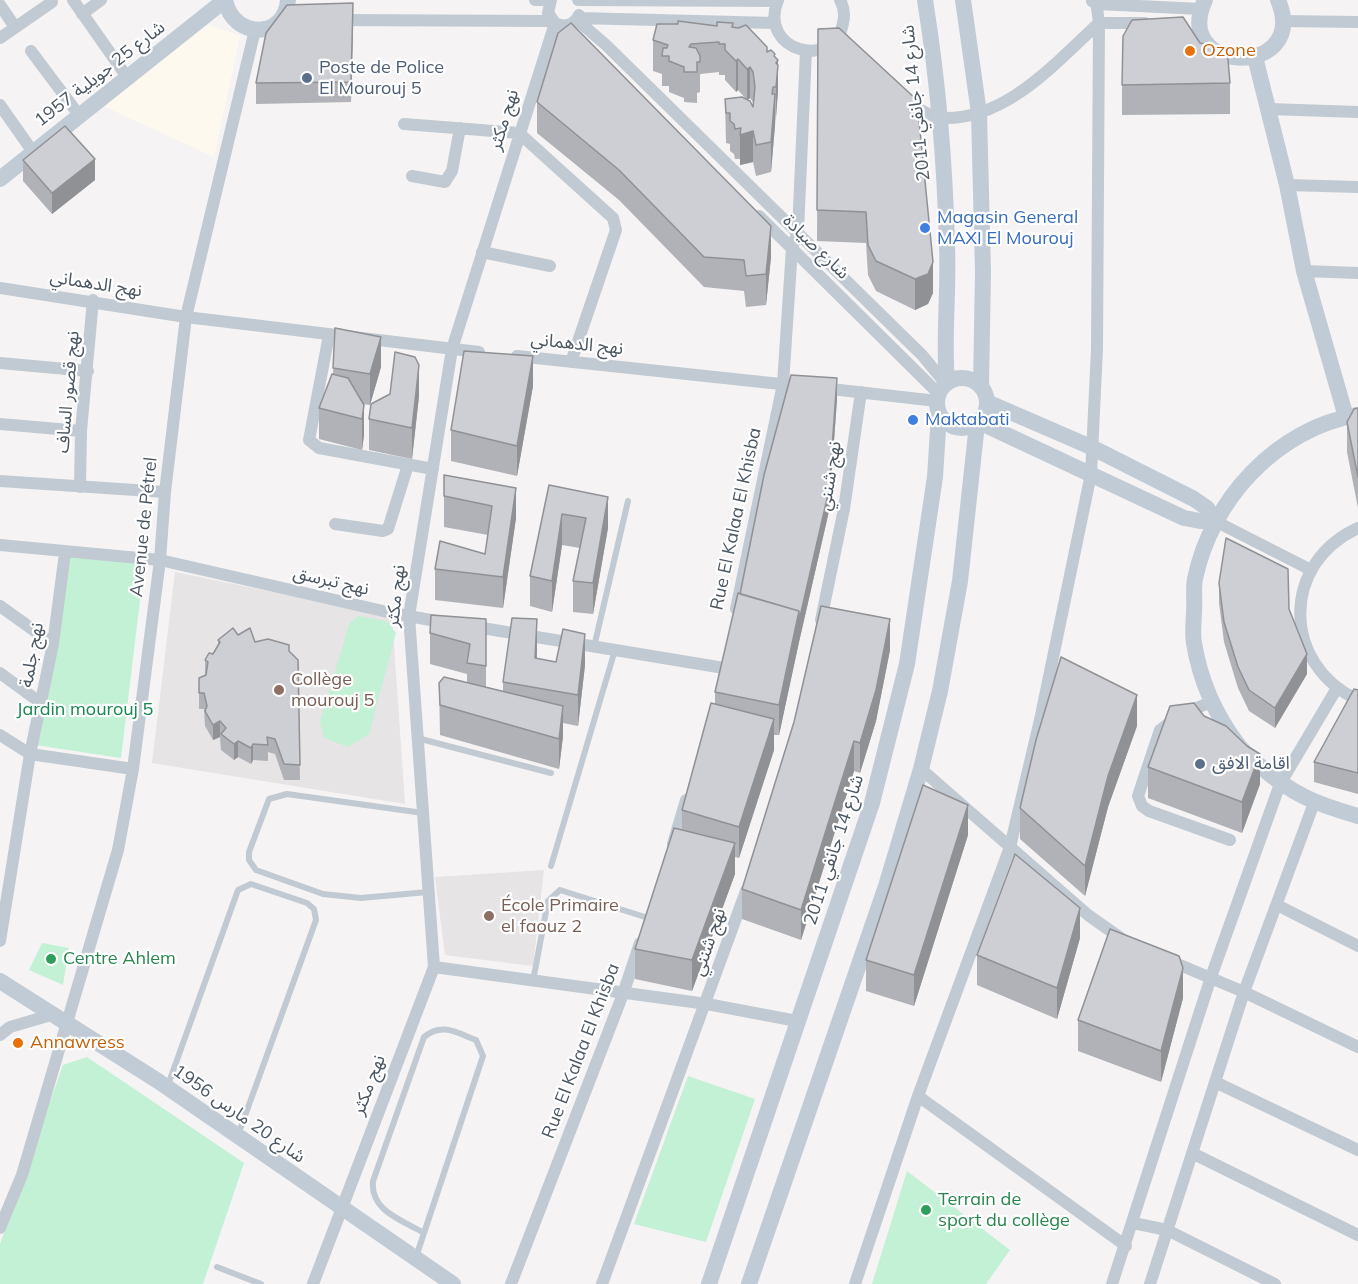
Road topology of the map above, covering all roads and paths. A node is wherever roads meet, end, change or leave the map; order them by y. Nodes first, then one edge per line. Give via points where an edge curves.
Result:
1 (73, 0) edge
2 (101, 0) edge
3 (225, 0) edge
4 (288, 0) edge
5 (535, 0) edge
6 (551, 0) edge
7 (577, 0) edge
8 (665, 0) edge
9 (840, 0) edge
10 (925, 0) edge
11 (963, 0) edge
12 (1278, 0) edge
13 (778, 1) edge
14 (1094, 1) edge
15 (51, 2) dead end
16 (0, 5) edge
17 (1199, 13) edge
18 (82, 14) junction
19 (327, 20) edge
20 (1282, 21) junction
21 (565, 22) junction
22 (1358, 22) edge
23 (775, 23) junction
24 (1099, 23) junction
25 (1155, 23) edge
26 (15, 27) junction
27 (255, 30) junction
28 (0, 38) edge
29 (582, 42) edge
30 (32, 51) dead end
31 (806, 51) junction
32 (1255, 57) junction
33 (127, 77) junction
34 (893, 92) edge
35 (0, 105) edge
36 (1269, 109) junction
37 (1358, 112) edge
38 (979, 113) junction
39 (79, 115) junction
40 (939, 118) junction
41 (404, 123) dead end
42 (460, 128) junction
43 (519, 133) junction
44 (33, 152) junction
45 (412, 176) dead end
46 (0, 179) edge
47 (1287, 185) junction
48 (1358, 187) edge
49 (750, 207) edge
50 (798, 231) junction
51 (792, 248) junction
52 (482, 252) junction
53 (550, 266) dead end
54 (1304, 272) junction
55 (1358, 273) edge
56 (0, 288) edge
57 (93, 300) junction
58 (186, 317) junction
59 (329, 334) junction
60 (452, 350) junction
61 (571, 362) junction
62 (0, 363) edge
63 (88, 371) junction
64 (783, 384) junction
65 (861, 392) junction
66 (984, 394) junction
67 (942, 395) junction
68 (1352, 416) edge
69 (978, 423) junction
70 (0, 424) edge
71 (81, 431) junction
72 (1091, 447) junction
73 (408, 465) junction
74 (433, 470) junction
75 (1091, 474) junction
76 (0, 481) edge
77 (80, 487) junction
78 (165, 492) junction
79 (628, 501) dead end
80 (1215, 521) junction
81 (335, 524) dead end
82 (1358, 528) edge
83 (0, 545) edge
84 (64, 553) junction
85 (160, 560) junction
86 (1311, 570) junction
87 (0, 606) edge
88 (409, 616) junction
89 (733, 624) edge
90 (817, 637) edge
91 (53, 644) junction
92 (594, 647) junction
93 (615, 650) junction
94 (724, 668) edge
95 (0, 673) edge
96 (1337, 688) junction
97 (1358, 700) edge
98 (1211, 702) junction
99 (41, 703) junction
100 (0, 735) edge
101 (417, 738) junction
102 (30, 754) junction
103 (133, 769) junction
104 (921, 769) junction
105 (551, 773) dead end
106 (691, 783) edge
107 (1280, 784) junction
108 (1314, 803) junction
109 (423, 813) junction
110 (1358, 816) edge
111 (1230, 840) dead end
112 (1010, 847) junction
113 (670, 851) edge
114 (551, 866) dead end
115 (750, 880) edge
116 (429, 892) junction
117 (1276, 905) junction
118 (650, 912) joint
119 (0, 941) edge
120 (1131, 944) edge
121 (1358, 946) edge
122 (1151, 952) edge
123 (434, 967) junction
124 (1211, 978) junction
125 (0, 981) edge
126 (533, 981) junction
127 (1244, 992) junction
128 (623, 994) junction
129 (707, 1004) junction
130 (51, 1015) junction
131 (797, 1021) junction
132 (66, 1026) junction
133 (0, 1035) edge
134 (1358, 1047) edge
135 (1215, 1082) junction
136 (167, 1087) junction
137 (918, 1096) junction
138 (237, 1136) junction
139 (1358, 1150) edge
140 (1192, 1153) junction
141 (3, 1209) edge
142 (341, 1209) junction
143 (1133, 1223) junction
144 (0, 1228) edge
145 (1167, 1230) junction
146 (424, 1233) junction
147 (1358, 1235) edge
148 (1125, 1246) junction
149 (415, 1259) junction
150 (217, 1267) dead end
151 (261, 1284) edge
152 (313, 1284) edge
153 (453, 1284) edge
154 (511, 1284) edge
155 (602, 1284) edge
156 (709, 1284) edge
157 (749, 1284) edge
158 (855, 1284) edge
159 (1112, 1284) edge
160 (1150, 1284) edge
161 (1275, 1284) edge

1 - 18 street
2 - 18 street
3 - 27 street via 234,21
3 - 33 street, شارع 25 جويلية 1957
4 - 27 street via 286,20
5 - 6 street
6 - 21 street via 548,13
7 - 8 street
7 - 21 street via 580,9
8 - 13 street
9 - 31 street via 844,16 836,47
10 - 40 street, شارع 14 جانفي 2011
11 - 38 street
12 - 20 street
13 - 23 street
14 - 17 street
14 - 24 street
15 - 26 street
16 - 26 street
17 - 32 street via 1204,37 1213,49 1240,60
18 - 33 street
19 - 21 street
20 - 22 street
20 - 32 street via 1274,43
21 - 23 street
21 - 29 street
21 - 43 street, نهج مكثر
21 - 50 street, شارع صيادة via 606,45
23 - 31 street via 786,42
24 - 25 street
24 - 38 street via 1017,94
24 - 72 street via 1097,349
26 - 28 street
27 - 58 street, Avenue de Pétrel
30 - 39 street
31 - 50 street, Rue El Kalaa El Khisba
32 - 36 street
33 - 39 street, شارع 25 جويلية 1957
34 - 40 street
35 - 44 street
36 - 37 street
36 - 47 street
38 - 40 street
38 - 66 street
39 - 44 street, شارع 25 جويلية 1957
40 - 67 street, شارع 14 جانفي 2011 via 947,248
41 - 42 street
42 - 43 street
42 - 45 street via 452,171 446,182
43 - 52 street, نهج مكثر
43 - 61 street via 613,219 616,230
44 - 46 street, شارع 25 جويلية 1957
47 - 48 street
47 - 54 street
49 - 51 street, شارع صيادة
50 - 51 street, Rue El Kalaa El Khisba
50 - 67 street, شارع صيادة via 922,355
51 - 64 street, Rue El Kalaa El Khisba
51 - 67 street, شارع صيادة
52 - 53 street
52 - 60 street, نهج مكثر
54 - 55 street
54 - 68 street
56 - 57 street, نهج الدهماني
57 - 58 street, نهج الدهماني
57 - 63 street, نهج قصور الساف
58 - 59 street, نهج الدهماني
58 - 78 street, Avenue de Pétrel
59 - 60 street, نهج الدهماني
59 - 73 street via 309,440 319,448
60 - 61 street, نهج الدهماني
60 - 74 street, نهج مكثر
61 - 64 street, نهج الدهماني
62 - 63 street
63 - 71 street, نهج قصور الساف
64 - 65 street, نهج الدهماني
64 - 89 street, Rue El Kalaa El Khisba
65 - 67 street, نهج الدهماني
65 - 90 street, نهج شنني via 844,509
66 - 67 street via 964,378
66 - 69 street via 985,413
66 - 72 street
67 - 69 street via 949,425 958,428
67 - 131 street, شارع 14 جانفي 2011 via 935,477 907,664 872,803
68 - 80 street via 1293,439 1249,474
69 - 75 street
69 - 104 street via 960,581
70 - 71 street
71 - 77 street, نهج قصور الساف
72 - 75 street
72 - 80 street via 1194,499 1207,508
73 - 74 street
73 - 81 street via 388,529
74 - 88 street, نهج مكثر
75 - 80 street via 1184,518
75 - 112 street
76 - 77 street
77 - 78 street
78 - 85 street, Avenue de Pétrel
79 - 92 lane
80 - 86 street
80 - 98 street via 1195,580 1194,621 1194,642
82 - 86 street via 1327,548
83 - 84 street, نهج تبرسق
84 - 85 street, نهج تبرسق
84 - 91 street, نهج جلمة
85 - 88 street, نهج تبرسق
85 - 103 street, Avenue de Pétrel
86 - 96 street via 1302,594 1302,634 1315,664
87 - 91 street
88 - 92 street, نهج تبرسق
88 - 101 street, نهج مكثر
91 - 99 street, نهج جلمة
92 - 93 street, نهج تبرسق
93 - 94 street, نهج تبرسق
93 - 114 lane
95 - 99 street
96 - 97 street
96 - 107 street
98 - 107 street via 1240,747
98 - 111 street via 1160,730 1138,796 1149,811
99 - 102 street, نهج جلمة
100 - 102 street
101 - 105 lane
101 - 109 street, نهج مكثر
102 - 103 street
102 - 119 street, نهج جلمة
103 - 132 street, Avenue de Pétrel via 118,850
104 - 112 street
104 - 157 street via 886,886
106 - 113 street
107 - 108 street
107 - 124 street
108 - 110 street
108 - 117 street
109 - 116 street, نهج مكثر
109 - 116 lane via 277,795 269,799 249,860 256,870 323,894 361,898
112 - 120 street via 1088,915
112 - 137 street
115 - 129 street, نهج شنني
116 - 123 street, نهج مكثر
117 - 121 street
117 - 127 street
118 - 126 lane via 560,890 548,901
118 - 128 street, Rue El Kalaa El Khisba
122 - 124 street
123 - 126 street
123 - 142 street, نهج مكثر
124 - 127 street
124 - 143 street
125 - 130 street, شارع 20 مارس 1956
126 - 128 street
127 - 134 street
127 - 135 street
128 - 129 street
128 - 154 street, Rue El Kalaa El Khisba
129 - 131 street
129 - 155 street, نهج شنني
130 - 132 street, شارع 20 مارس 1956
130 - 133 street via 10,1027
131 - 156 street, شارع 14 جانفي 2011
132 - 136 street, شارع 20 مارس 1956
132 - 141 street, Avenue de Pétrel via 22,1175
135 - 139 street
135 - 140 street
136 - 138 street, شارع 20 مارس 1956
136 - 138 lane via 238,890 251,884 307,903 314,909 316,920
137 - 148 street
137 - 158 street
138 - 142 street, شارع 20 مارس 1956
140 - 145 street
140 - 147 street
141 - 144 street, Avenue de Pétrel
142 - 149 street, شارع 20 مارس 1956
142 - 152 street, نهج مكثر
143 - 145 street
143 - 148 street
145 - 160 street
145 - 161 street
146 - 146 lane via 483,1056 476,1040 447,1029 436,1029 424,1037 372,1194 378,1205
146 - 149 lane
148 - 159 street
149 - 153 street, شارع 20 مارس 1956
150 - 151 lane

